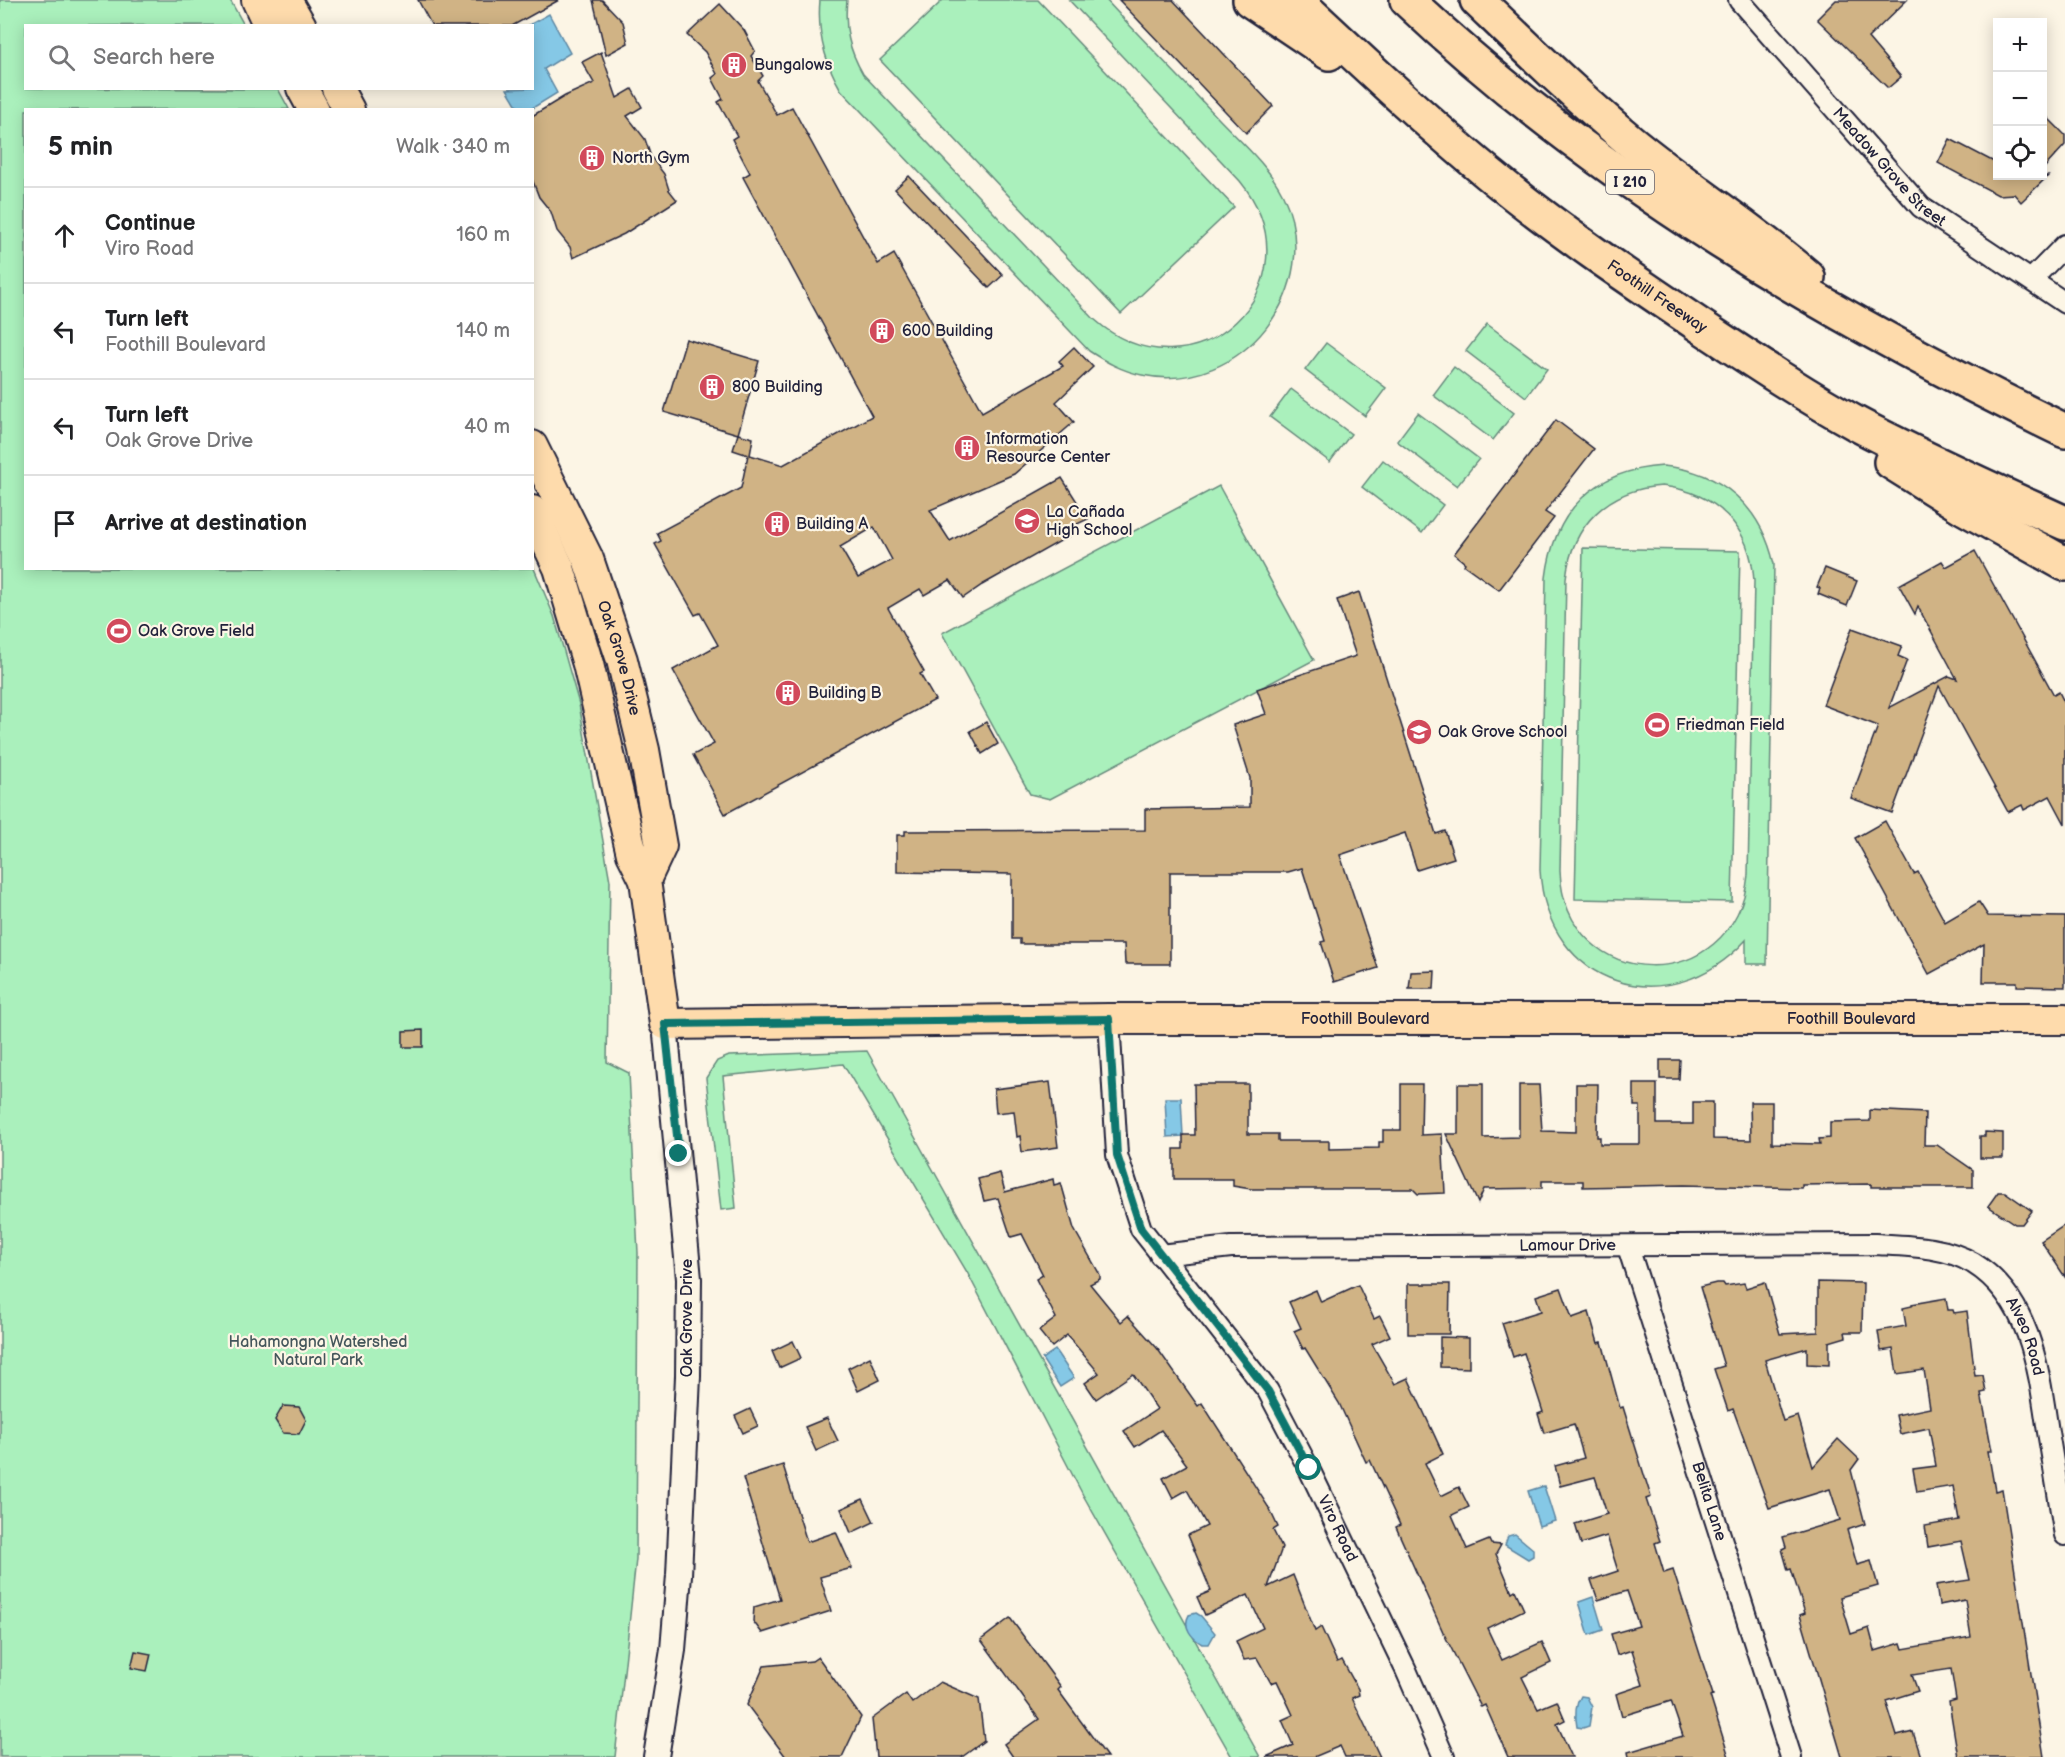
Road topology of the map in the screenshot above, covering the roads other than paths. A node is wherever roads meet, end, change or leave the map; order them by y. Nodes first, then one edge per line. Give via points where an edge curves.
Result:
1 (257, 0) edge
2 (286, 0) edge
3 (1250, 0) edge
4 (1296, 0) edge
5 (1407, 0) edge
6 (1478, 0) edge
7 (1739, 0) edge
8 (268, 24) edge
9 (300, 24) edge
10 (303, 90) edge
11 (338, 90) edge
12 (1408, 105) junction
13 (313, 108) edge
14 (348, 108) edge
15 (2065, 245) edge
16 (2032, 279) junction
17 (2065, 303) edge
18 (1875, 334) junction
19 (1747, 357) junction
20 (2065, 431) edge
21 (534, 450) edge
22 (534, 515) edge
23 (2065, 523) edge
24 (2065, 564) edge
25 (645, 880) junction
26 (1109, 1019) junction
27 (2065, 1019) edge
28 (665, 1024) junction
29 (1628, 1246) junction
30 (1160, 1255) junction
31 (1972, 1263) joint
32 (2065, 1535) edge
33 (656, 1757) edge
34 (1444, 1757) edge
35 (1791, 1757) edge

1 - 8 main road
2 - 9 main road
3 - 12 highway
4 - 12 highway, Foothill Freeway
5 - 18 highway, I 210 via 1456,47 1548,123 1629,181 1722,244
6 - 18 highway via 1629,140 1778,251
7 - 16 street, Meadow Grove Street via 1921,207
10 - 13 main road
11 - 14 main road
12 - 19 highway, Foothill Freeway via 1575,240
15 - 16 street
16 - 17 street, Meadow Grove Street
18 - 20 highway, I 210
19 - 23 highway, Foothill Freeway via 1855,423
19 - 24 highway via 1892,463
21 - 25 main road, Oak Grove Drive via 588,559 622,660 644,750 661,846
22 - 25 main road, Oak Grove Drive via 559,568 585,653 632,854
25 - 28 main road, Oak Grove Drive
26 - 27 main road, Foothill Boulevard
26 - 28 main road, Foothill Boulevard
26 - 30 street, Viro Road via 1117,1155 1141,1229
28 - 33 street, Oak Grove Drive via 689,1279 679,1565 673,1650
29 - 30 street, Lamour Drive via 1231,1246
29 - 31 street, Lamour Drive via 1914,1246 1946,1251
29 - 35 street, Belita Lane
30 - 34 street, Viro Road via 1268,1391 1309,1468
31 - 32 street, Alveo Road via 2001,1288 2027,1332 2039,1372

